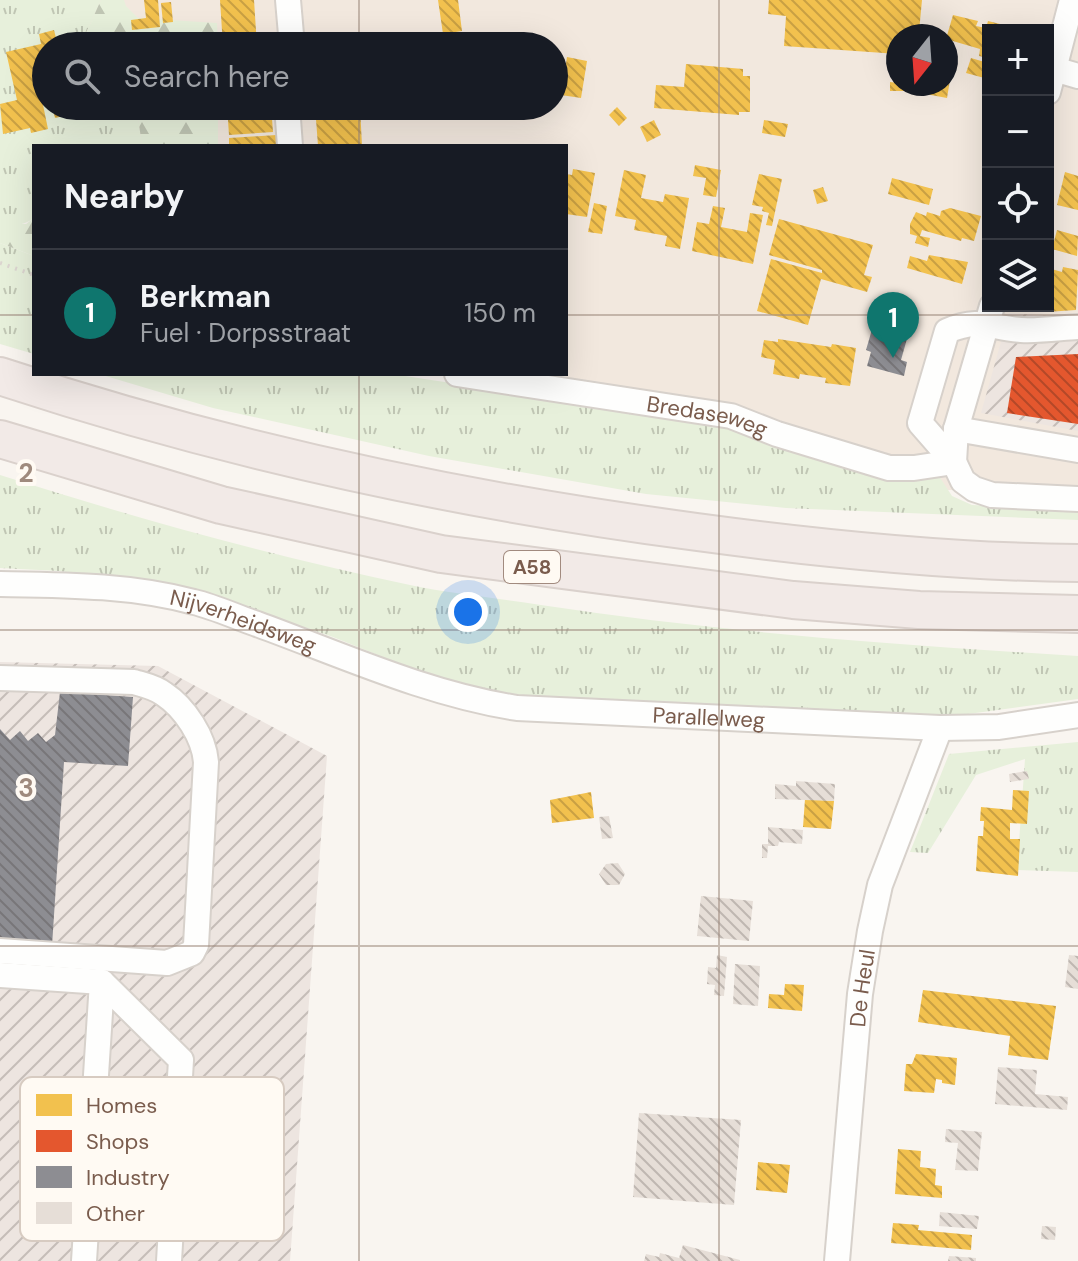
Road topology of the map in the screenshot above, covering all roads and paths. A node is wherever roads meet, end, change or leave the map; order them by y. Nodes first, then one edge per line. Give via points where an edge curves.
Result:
1 (288, 0) edge
2 (1072, 0) edge
3 (291, 32) edge
4 (1054, 69) edge
5 (1078, 76) edge
6 (1054, 80) edge
7 (288, 120) edge
8 (290, 144) edge
9 (0, 263) edge
10 (32, 274) edge
11 (990, 315) edge
12 (1078, 327) edge
13 (0, 376) edge
14 (470, 376) edge
15 (956, 429) junction
16 (0, 439) edge
17 (1078, 450) edge
18 (954, 462) junction
19 (1078, 499) edge
20 (1075, 563) edge
21 (0, 584) edge
22 (1078, 614) edge
23 (0, 678) edge
24 (477, 701) joint
25 (1078, 715) edge
26 (940, 728) junction
27 (0, 951) edge
28 (0, 975) edge
29 (102, 982) junction
30 (96, 1077) edge
31 (180, 1077) edge
32 (85, 1241) edge
33 (170, 1241) edge
34 (84, 1261) edge
35 (169, 1261) edge
36 (837, 1261) edge

1 - 3 street
2 - 4 street
5 - 6 street
7 - 8 street
9 - 10 path
11 - 12 street via 1021,330
11 - 15 street
11 - 18 street via 947,331 920,423
13 - 20 highway via 239,447 519,506 806,545
14 - 18 street, Bredaseweg via 731,416 889,468
15 - 17 street
15 - 18 street
16 - 22 highway, A58 via 221,505 441,554 793,600
18 - 19 street via 963,481 992,495
21 - 24 street, Nijverheidsweg via 90,586 195,602
23 - 27 street via 134,682 150,687 184,714 205,749 206,762 192,953 167,963
24 - 26 street, Parallelweg via 517,708
25 - 26 street, Parallelweg via 999,727
26 - 36 street, De Heul via 880,885 870,931
28 - 29 street
29 - 30 street
29 - 31 street via 181,1060
32 - 34 street
33 - 35 street

